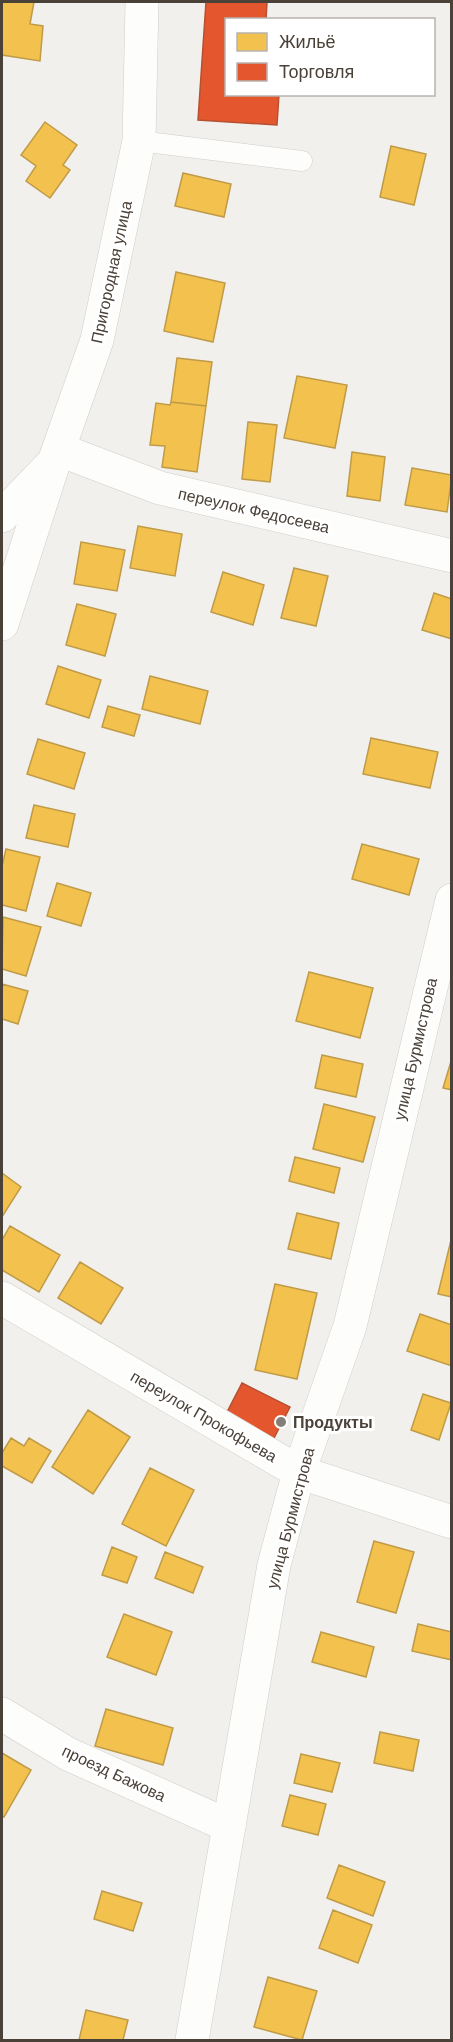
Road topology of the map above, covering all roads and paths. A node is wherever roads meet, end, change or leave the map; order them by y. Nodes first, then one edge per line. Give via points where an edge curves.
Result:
1 (142, 2) edge
2 (139, 141) junction
3 (302, 161) dead end
4 (57, 456) junction
5 (2, 516) edge
6 (452, 556) edge
7 (2, 624) edge
8 (452, 900) edge
9 (2, 1299) edge
10 (299, 1472) junction
11 (452, 1522) edge
12 (2, 1714) edge
13 (229, 1826) junction
14 (192, 2040) edge

1 - 2 street, Пригородная улица
2 - 3 lane
2 - 4 street, Пригородная улица via 97,340
4 - 5 street, Пригородная улица
4 - 6 street, переулок Федосеева via 160,488
4 - 7 street
8 - 10 street, улица Бурмистрова via 350,1326
9 - 10 street, переулок Прокофьева
10 - 11 street, переулок Прокофьева
10 - 13 street, улица Бурмистрова via 274,1565
12 - 13 street, проезд Бажова via 68,1754
13 - 14 street, улица Бурмистрова

